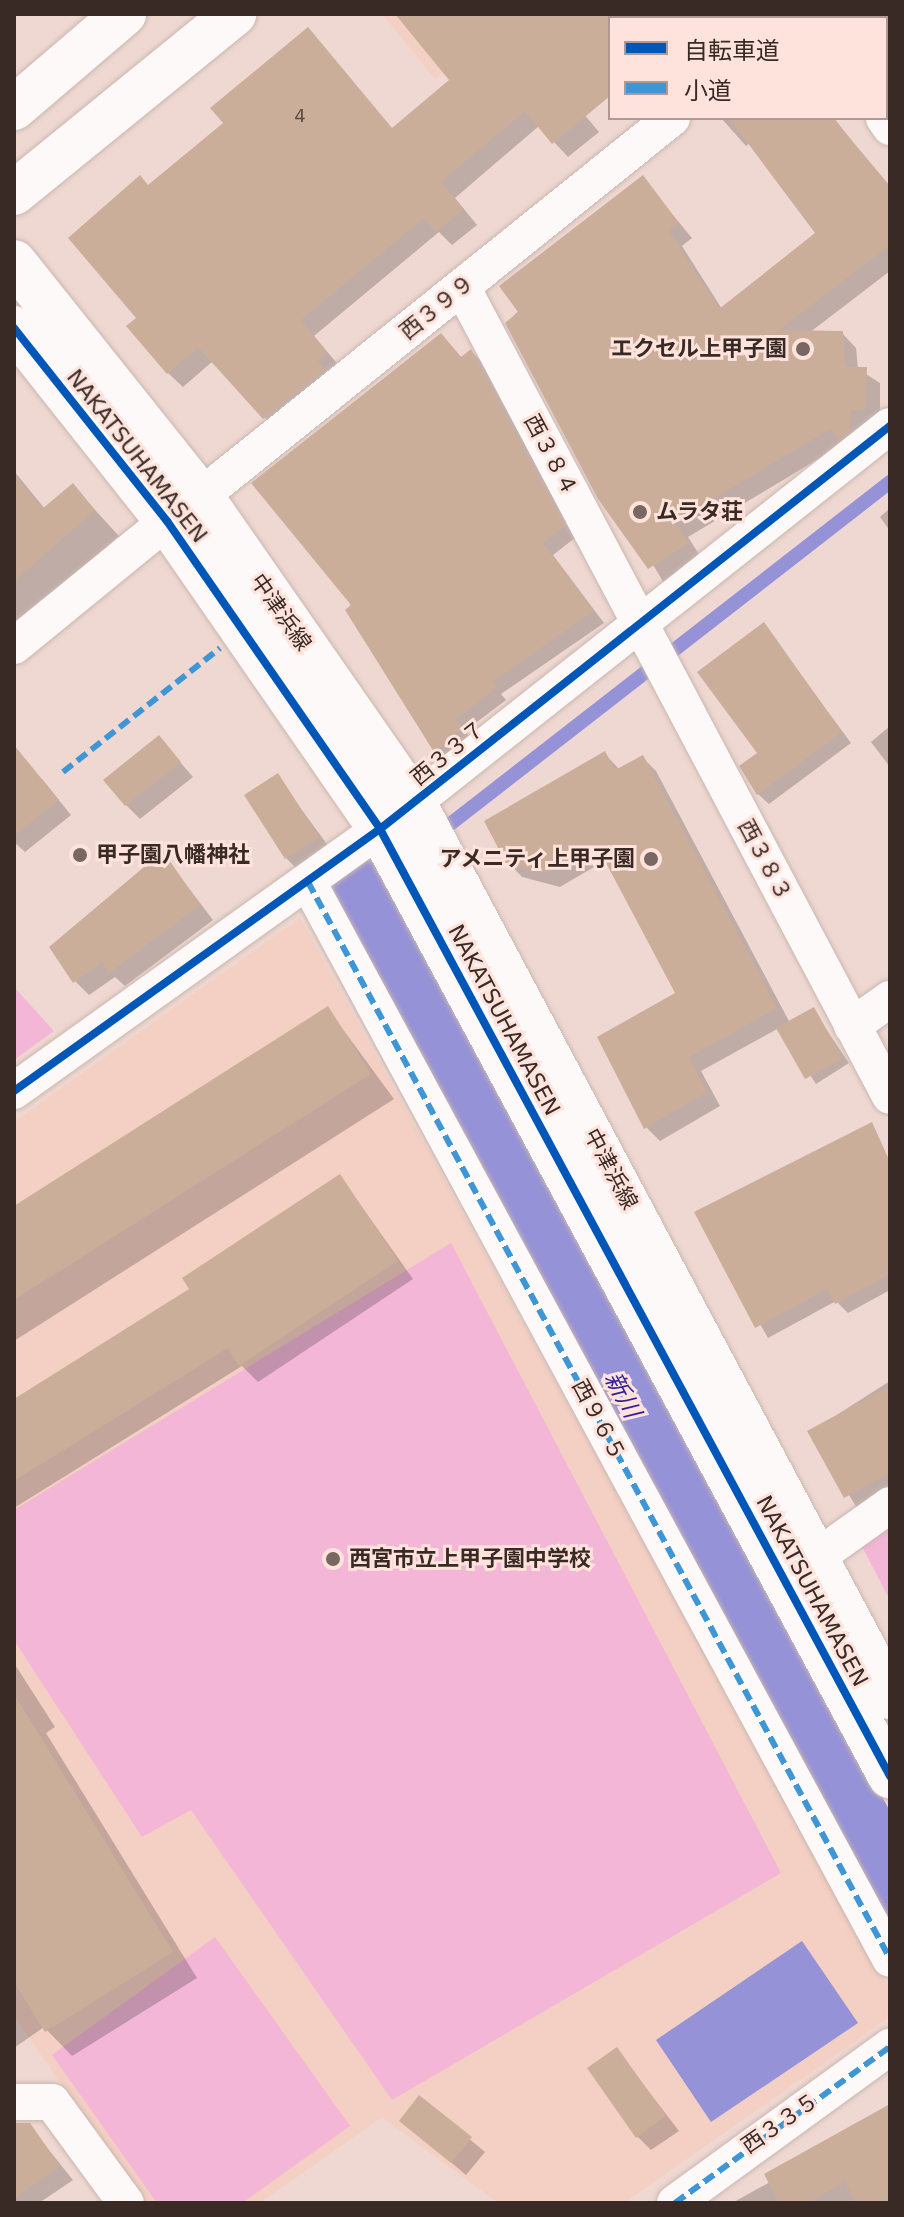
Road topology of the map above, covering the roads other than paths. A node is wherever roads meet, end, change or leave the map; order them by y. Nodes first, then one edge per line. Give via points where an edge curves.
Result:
1 (124, 14) edge
2 (234, 14) edge
3 (14, 108) edge
4 (670, 120) edge
5 (14, 193) edge
6 (14, 262) edge
7 (462, 287) junction
8 (14, 328) edge
9 (890, 426) edge
10 (184, 508) junction
11 (640, 623) junction
12 (14, 646) edge
13 (414, 803) junction
14 (380, 829) junction
15 (308, 882) junction
16 (890, 999) edge
17 (852, 1026) junction
18 (14, 1091) edge
19 (890, 1096) edge
20 (890, 1505) edge
21 (801, 1568) junction
22 (890, 1697) edge
23 (890, 1776) edge
24 (890, 1959) edge
25 (890, 2047) edge
26 (14, 2102) edge
27 (126, 2203) edge
28 (675, 2203) edge

1 - 3 main road
2 - 5 main road
4 - 7 street, 西３９９
6 - 10 main road, NAKATSUHAMASEN
7 - 10 street, 西３９９
7 - 11 street, 西３８４
8 - 10 main road, NAKATSUHAMASEN
9 - 11 street, 西３３７
10 - 12 street, 西３９９
10 - 13 main road, 中津浜線
10 - 14 main road, NAKATSUHAMASEN
11 - 13 street, 西３３７
11 - 17 street, 西３８３
13 - 14 street, 西３３７
13 - 21 main road, 中津浜線
14 - 15 street, 西３３７
14 - 21 main road, NAKATSUHAMASEN
15 - 18 street, 西３３７
15 - 24 street, 西９６５
16 - 17 street
17 - 19 street, 西３８３
20 - 21 street
21 - 22 main road, 中津浜線
21 - 23 main road, NAKATSUHAMASEN
25 - 28 street, 西３３５
26 - 27 street via 52,2102

